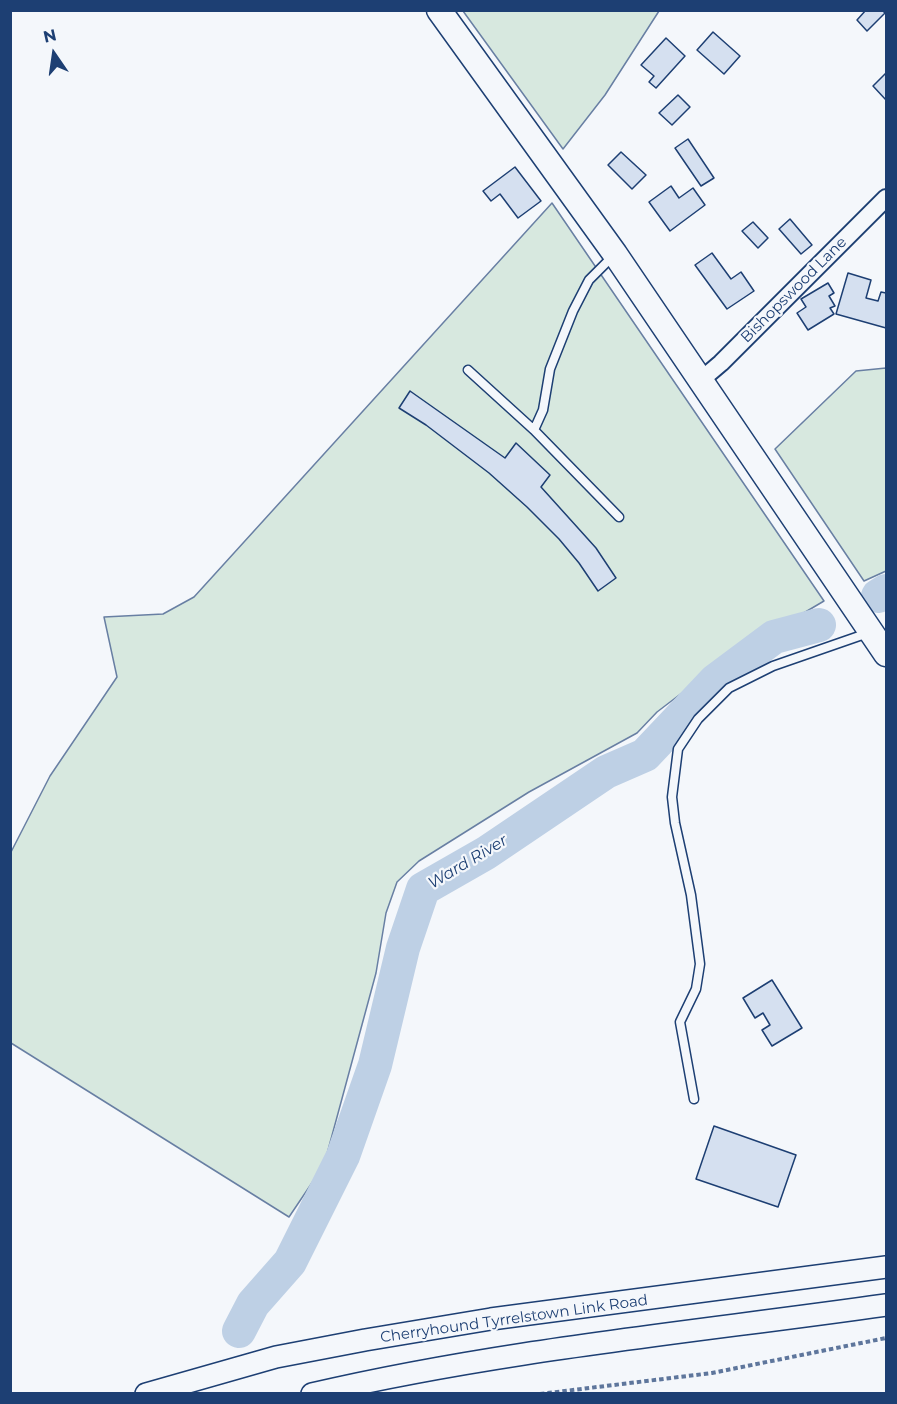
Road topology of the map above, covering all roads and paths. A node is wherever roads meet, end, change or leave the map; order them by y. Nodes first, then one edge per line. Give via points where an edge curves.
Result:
1 (439, 10) edge
2 (886, 198) edge
3 (615, 254) junction
4 (468, 370) dead end
5 (701, 380) junction
6 (534, 430) junction
7 (619, 517) dead end
8 (868, 627) junction
9 (886, 654) edge
10 (694, 1099) dead end
11 (886, 1268) edge
12 (886, 1305) edge
13 (886, 1338) edge
14 (146, 1394) edge
15 (312, 1394) edge
16 (540, 1394) edge

1 - 3 main road
2 - 5 street, Bishopswood Lane
3 - 5 main road
3 - 6 lane via 589,280 573,311 550,369 543,410
4 - 6 lane
5 - 8 main road
6 - 7 lane
8 - 9 main road
8 - 10 lane via 729,688 698,719 678,749 672,796 700,964 696,989 680,1022
11 - 14 street, Cherryhound Tyrrelstown Link Road via 491,1319 365,1340 276,1357
12 - 15 street via 574,1346
13 - 16 path via 712,1373

